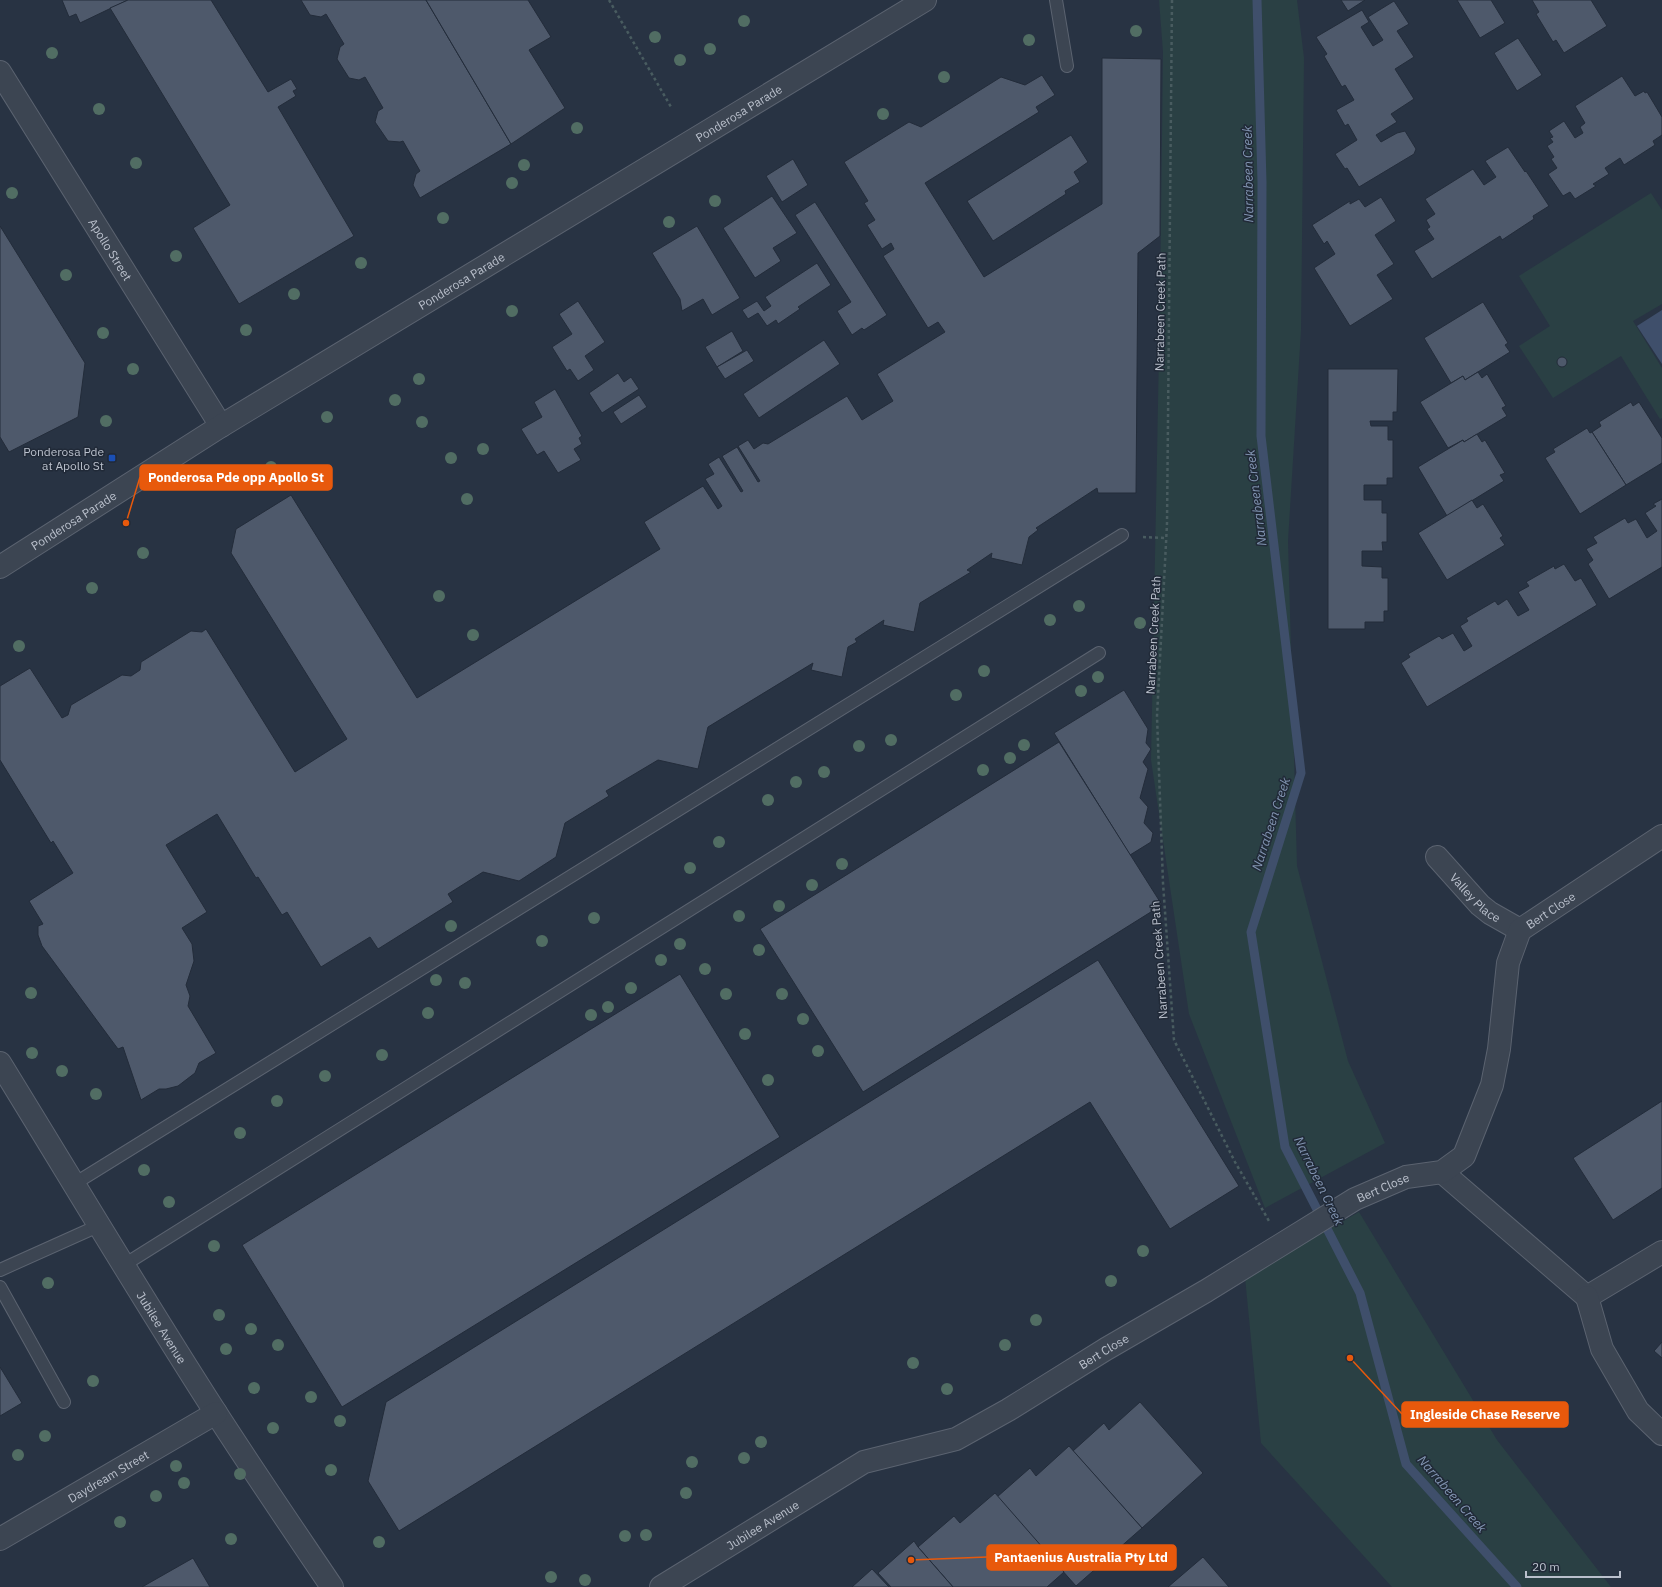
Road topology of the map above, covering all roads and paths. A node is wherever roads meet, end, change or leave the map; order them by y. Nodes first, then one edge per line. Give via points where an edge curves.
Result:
1 (609, 0) edge
2 (925, 0) edge
3 (1056, 0) edge
4 (1172, 0) edge
5 (1067, 66) dead end
6 (0, 72) edge
7 (671, 107) dead end
8 (221, 426) junction
9 (1122, 535) dead end
10 (0, 566) edge
11 (1099, 653) dead end
12 (1662, 836) edge
13 (1438, 856) dead end
14 (1520, 930) junction
15 (0, 1063) edge
16 (1442, 1172) junction
17 (74, 1184) junction
18 (98, 1226) junction
19 (1282, 1244) junction
20 (1662, 1252) edge
21 (124, 1265) junction
22 (0, 1270) edge
23 (0, 1287) edge
24 (1587, 1297) junction
25 (64, 1402) dead end
26 (216, 1413) junction
27 (1662, 1434) edge
28 (864, 1462) joint
29 (0, 1539) edge
30 (332, 1587) edge
31 (661, 1587) edge

1 - 7 path
2 - 8 street, Ponderosa Parade
3 - 5 lane
4 - 19 path, Narrabeen Creek Path via 1167,524 1158,716 1163,883 1174,1040 1235,1162
6 - 8 street, Apollo Street
8 - 10 street, Ponderosa Parade
9 - 17 lane
11 - 21 lane
12 - 14 street, Bert Close
13 - 14 street, Valley Place via 1480,905
14 - 16 street, Bert Close via 1508,962 1499,1049 1492,1085 1464,1156
15 - 17 street, Jubilee Avenue
16 - 19 street, Bert Close via 1406,1177 1356,1199
16 - 24 street
17 - 18 street, Jubilee Avenue
18 - 21 street, Jubilee Avenue
18 - 22 lane
19 - 28 street, Bert Close via 956,1439
20 - 24 street
21 - 26 street, Jubilee Avenue
23 - 25 lane
24 - 27 street via 1602,1349 1638,1411
26 - 29 street, Daydream Street
26 - 30 street, Jubilee Avenue
28 - 31 street, Jubilee Avenue

